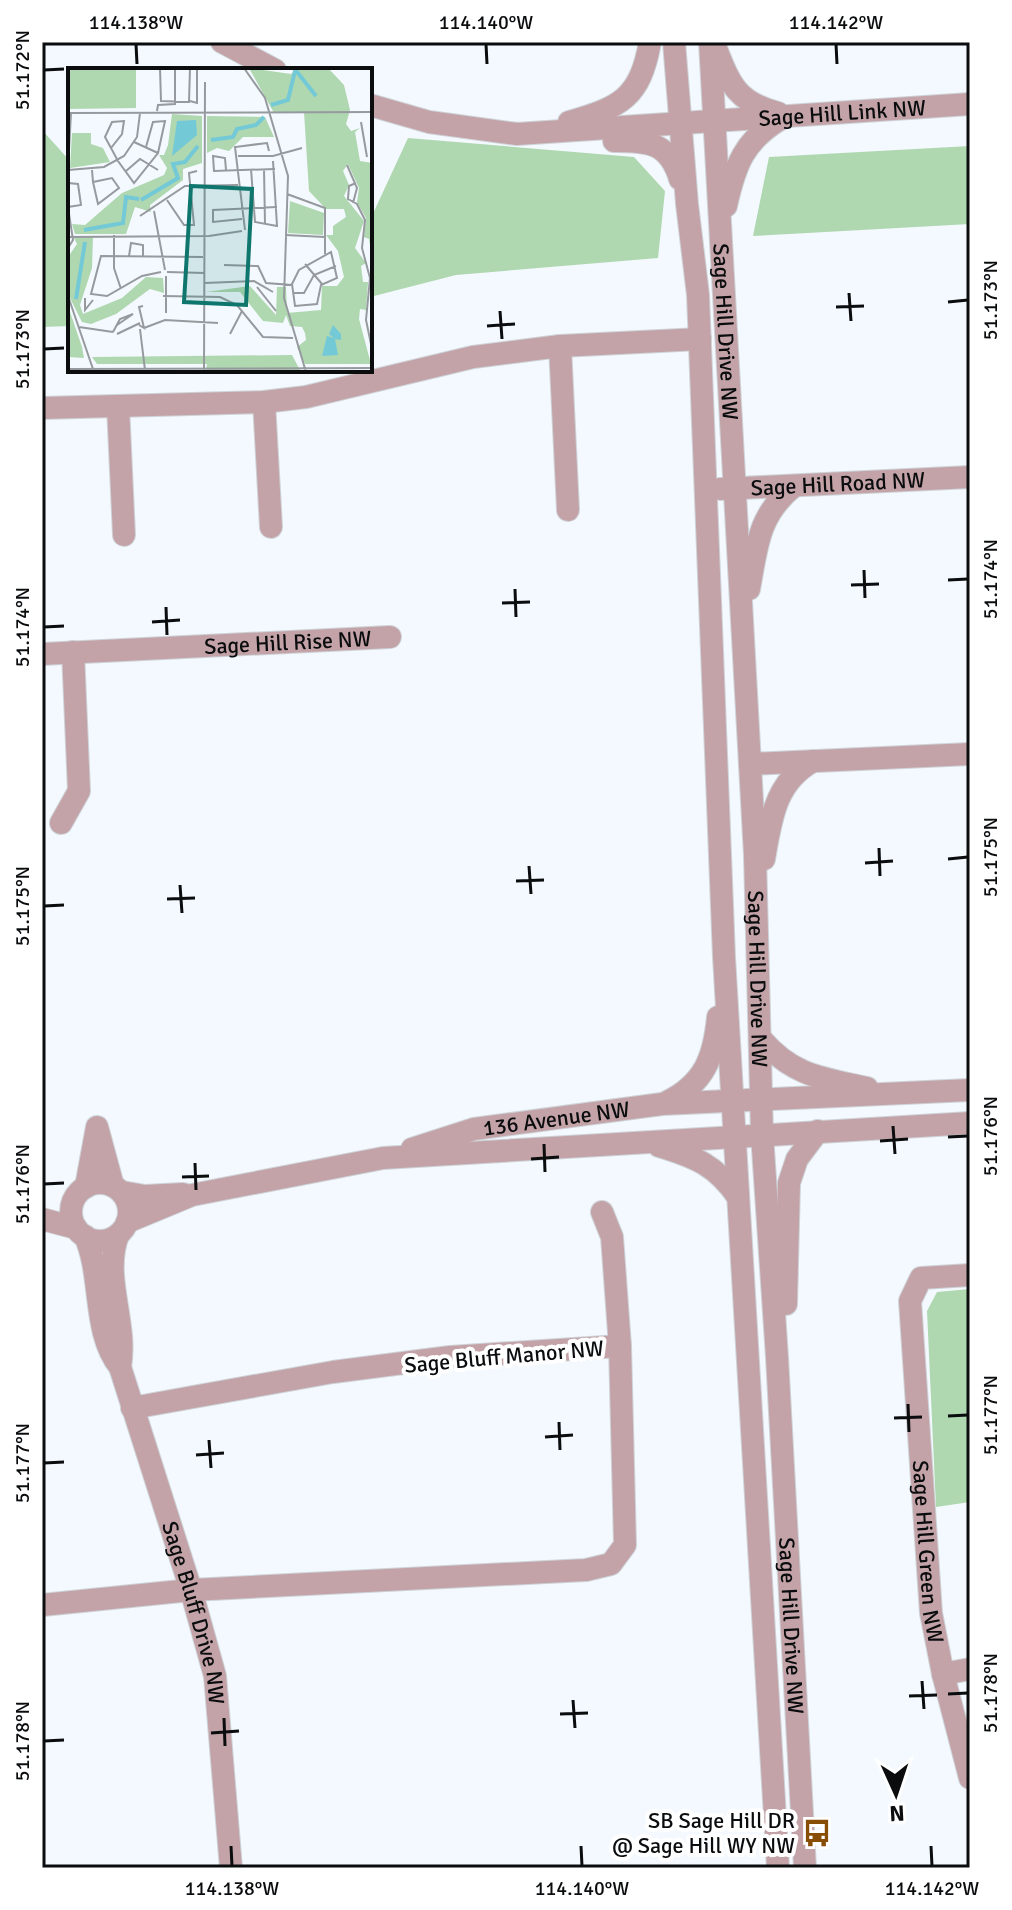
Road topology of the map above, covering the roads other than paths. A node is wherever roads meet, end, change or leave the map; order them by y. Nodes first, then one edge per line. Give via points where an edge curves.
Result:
1 (222, 42) edge
2 (650, 42) edge
3 (674, 42) edge
4 (712, 42) edge
5 (271, 68) edge
6 (970, 104) edge
7 (372, 106) edge
8 (786, 115) junction
9 (712, 121) junction
10 (680, 124) junction
11 (517, 134) junction
12 (687, 204) junction
13 (719, 237) junction
14 (700, 339) junction
15 (560, 346) junction
16 (264, 402) junction
17 (118, 406) junction
18 (42, 408) edge
19 (970, 477) edge
20 (794, 486) junction
21 (734, 489) junction
22 (707, 490) junction
23 (568, 510) dead end
24 (271, 527) dead end
25 (124, 535) dead end
26 (742, 621) junction
27 (390, 637) dead end
28 (73, 652) junction
29 (42, 654) edge
30 (970, 754) edge
31 (813, 761) junction
32 (750, 764) junction
33 (61, 823) dead end
34 (756, 903) junction
35 (723, 904) junction
36 (724, 957) junction
37 (762, 1040) junction
38 (970, 1090) edge
39 (899, 1094) junction
40 (762, 1101) junction
41 (733, 1102) junction
42 (662, 1104) junction
43 (970, 1123) edge
44 (818, 1131) junction
45 (762, 1134) junction
46 (734, 1136) junction
47 (650, 1143) junction
48 (383, 1158) junction
49 (117, 1189) junction
50 (80, 1194) junction
51 (192, 1195) junction
52 (738, 1197) junction
53 (42, 1212) edge
54 (602, 1212) dead end
55 (42, 1219) edge
56 (122, 1229) junction
57 (80, 1232) junction
58 (970, 1275) edge
59 (620, 1346) junction
60 (777, 1357) junction
61 (120, 1367) junction
62 (132, 1408) junction
63 (191, 1590) junction
64 (42, 1605) edge
65 (970, 1669) edge
66 (943, 1674) junction
67 (970, 1778) edge
68 (774, 1805) junction
69 (231, 1868) edge
70 (763, 1868) edge
71 (778, 1868) edge
72 (805, 1868) edge

1 - 5 street
2 - 11 street via 646,66 632,94 601,113
3 - 10 street, Sage Hill Drive NW
4 - 8 street via 739,94 762,109
4 - 9 street, Sage Hill Drive NW
6 - 8 street, Sage Hill Link NW
7 - 11 street via 429,122
8 - 9 street, Sage Hill Link NW
8 - 13 street via 746,146 731,180
9 - 10 street
9 - 13 street, Sage Hill Drive NW
10 - 11 street
10 - 12 street, Sage Hill Drive NW
11 - 12 street via 641,141 659,147 675,160
12 - 14 street, Sage Hill Drive NW
13 - 21 street, Sage Hill Drive NW
14 - 15 street
14 - 22 street, Sage Hill Drive NW
15 - 16 street via 473,357
15 - 23 street
16 - 17 street
16 - 24 street
17 - 18 street
17 - 25 street
19 - 20 street, Sage Hill Road NW
20 - 21 street, Sage Hill Road NW
20 - 26 street via 765,519
21 - 22 street, Sage Hill Road NW
21 - 26 street, Sage Hill Drive NW
22 - 35 street, Sage Hill Drive NW
26 - 32 street, Sage Hill Drive NW
27 - 28 street, Sage Hill Rise NW
28 - 29 street, Sage Hill Rise NW
28 - 33 street via 79,791
30 - 31 street
31 - 32 street
31 - 34 street via 791,777 775,802
32 - 34 street, Sage Hill Drive NW
34 - 35 street
34 - 37 street, Sage Hill Drive NW
35 - 36 street, Sage Hill Drive NW
36 - 41 street, Sage Hill Drive NW
36 - 42 street via 715,1045 695,1084
37 - 39 street via 800,1072
37 - 40 street, Sage Hill Drive NW
38 - 39 street, 136 Avenue NW
39 - 40 street, 136 Avenue NW
40 - 41 street, 136 Avenue NW
40 - 45 street, Sage Hill Drive NW
41 - 42 street, 136 Avenue NW
41 - 46 street, Sage Hill Drive NW
42 - 48 street, 136 Avenue NW via 474,1129
43 - 44 street, 136 Avenue NW
44 - 45 street, 136 Avenue NW
44 - 60 street via 797,1159 789,1183 786,1310
45 - 46 street, 136 Avenue NW
45 - 60 street, Sage Hill Drive NW
46 - 47 street, 136 Avenue NW
46 - 52 street, Sage Hill Drive NW
47 - 48 street, 136 Avenue NW
47 - 52 street via 707,1164
48 - 51 street, 136 Avenue NW
49 - 50 street via 104,1183
49 - 50 street via 97,1127
49 - 51 street, 136 Avenue NW via 145,1196
49 - 56 street via 129,1206
50 - 53 street
50 - 57 street via 73,1220
51 - 56 street, 136 Avenue NW
52 - 68 street, Sage Hill Drive NW
54 - 59 street via 612,1237
55 - 57 street
56 - 57 street via 101,1241
56 - 61 street, Sage Bluff Drive NW via 112,1262 123,1347
57 - 61 street, Sage Bluff Drive NW via 95,1267 106,1342
58 - 66 street, Sage Hill Green NW via 921,1278 910,1301 931,1613
59 - 62 street, Sage Bluff Manor NW via 450,1357
59 - 63 street, Sage Bluff Manor NW via 625,1545 611,1564 586,1570
60 - 72 street, Sage Hill Drive NW
61 - 62 street, Sage Bluff Drive NW
62 - 63 street, Sage Bluff Drive NW
63 - 64 street
63 - 69 street, Sage Bluff Drive NW via 215,1676
65 - 66 street
66 - 67 street, Sage Hill Green NW
68 - 70 street
68 - 71 street, Sage Hill Drive NW

